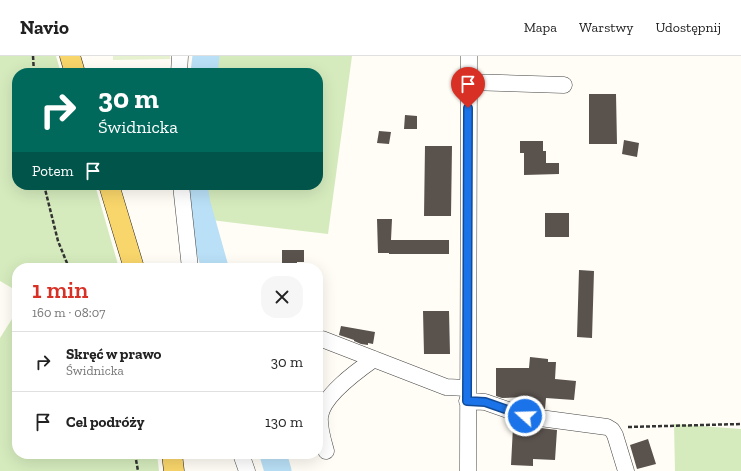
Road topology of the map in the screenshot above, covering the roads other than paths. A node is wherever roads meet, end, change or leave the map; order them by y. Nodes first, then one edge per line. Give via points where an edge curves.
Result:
1 (70, 56) edge
2 (180, 56) edge
3 (469, 56) edge
4 (74, 68) edge
5 (179, 68) edge
6 (468, 82) junction
7 (564, 85) dead end
8 (111, 190) edge
9 (182, 190) edge
10 (132, 263) edge
11 (189, 263) edge
12 (323, 339) edge
13 (374, 359) junction
14 (467, 394) junction
15 (323, 407) edge
16 (323, 438) edge
17 (326, 451) dead end
18 (173, 459) edge
19 (243, 459) edge
20 (174, 471) edge
21 (247, 471) edge
22 (468, 471) edge
23 (626, 471) edge

1 - 4 main road
2 - 5 street
3 - 6 street
6 - 7 street
6 - 14 street
8 - 10 main road
9 - 11 street
12 - 13 street
13 - 14 street
13 - 15 street via 354,373
14 - 22 street
14 - 23 street via 525,416 607,427 615,435
16 - 17 street
18 - 20 main road
19 - 21 street

